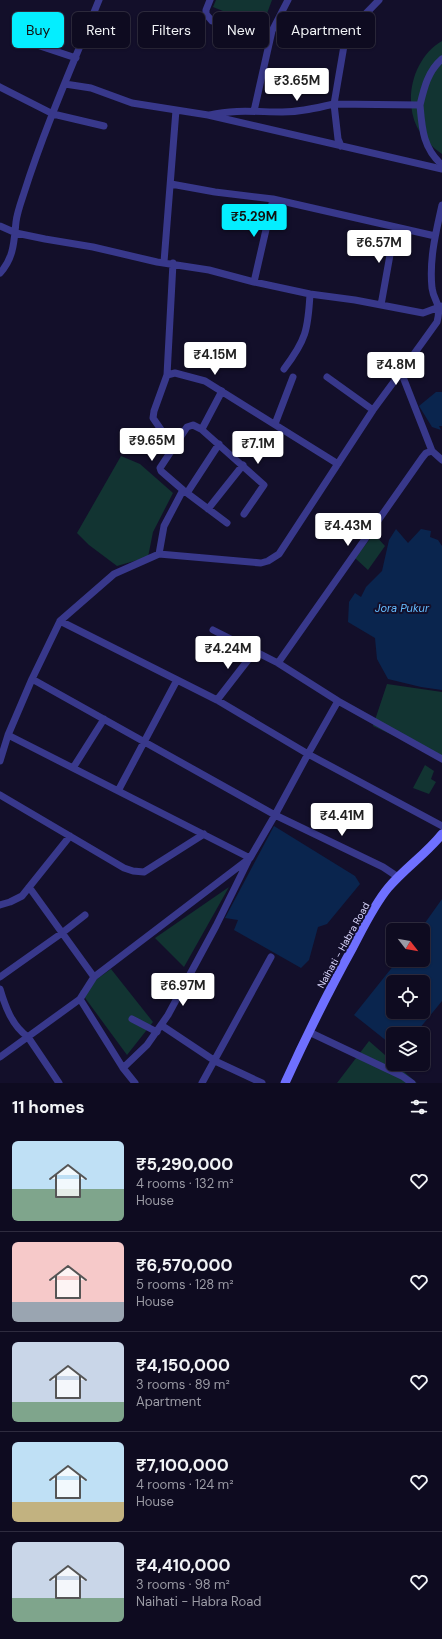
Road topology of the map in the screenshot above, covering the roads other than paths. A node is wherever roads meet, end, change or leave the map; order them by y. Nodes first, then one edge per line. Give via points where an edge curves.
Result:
1 (99, 0) edge
2 (210, 0) edge
3 (288, 0) edge
4 (379, 0) edge
5 (270, 39) junction
6 (46, 48) edge
7 (76, 58) junction
8 (442, 59) edge
9 (65, 84) junction
10 (0, 87) edge
11 (334, 104) junction
12 (420, 105) junction
13 (176, 110) junction
14 (254, 111) junction
15 (53, 114) junction
16 (208, 116) junction
17 (104, 126) dead end
18 (341, 146) junction
19 (442, 165) edge
20 (442, 169) edge
21 (171, 184) junction
22 (273, 199) junction
23 (442, 205) edge
24 (0, 226) edge
25 (395, 227) junction
26 (16, 233) junction
27 (435, 236) junction
28 (164, 262) junction
29 (173, 263) junction
30 (0, 273) edge
31 (254, 282) junction
32 (310, 294) junction
33 (381, 305) junction
34 (442, 307) edge
35 (284, 370) dead end
36 (400, 372) junction
37 (167, 375) junction
38 (293, 377) dead end
39 (326, 377) dead end
40 (222, 391) junction
41 (373, 410) junction
42 (274, 424) junction
43 (201, 429) junction
44 (218, 444) junction
45 (173, 447) junction
46 (438, 455) edge
47 (338, 464) junction
48 (243, 465) junction
49 (185, 491) junction
50 (208, 509) junction
51 (244, 514) dead end
52 (227, 523) dead end
53 (158, 554) junction
54 (60, 621) junction
55 (213, 630) dead end
56 (255, 651) junction
57 (278, 663) junction
58 (32, 679) junction
59 (177, 680) junction
60 (218, 700) junction
61 (338, 701) junction
62 (104, 719) junction
63 (8, 735) junction
64 (144, 742) junction
65 (308, 754) junction
66 (442, 759) edge
67 (0, 761) edge
68 (73, 768) junction
69 (118, 791) junction
70 (0, 795) edge
71 (275, 815) junction
72 (442, 826) edge
73 (204, 834) junction
74 (442, 834) edge
75 (70, 836) junction
76 (250, 858) junction
77 (398, 877) junction
78 (29, 887) junction
79 (0, 905) edge
80 (85, 915) dead end
81 (62, 933) junction
82 (271, 957) dead end
83 (0, 977) edge
84 (94, 977) junction
85 (0, 989) edge
86 (80, 999) junction
87 (132, 1019) dead end
88 (161, 1025) junction
89 (157, 1032) junction
90 (309, 1032) junction
91 (28, 1037) junction
92 (0, 1057) edge
93 (215, 1061) junction
94 (123, 1068) junction
95 (59, 1083) edge
96 (135, 1083) edge
97 (202, 1083) edge
98 (262, 1083) edge
99 (285, 1083) edge
100 (412, 1083) edge

1 - 7 street
2 - 5 street via 206,14 212,21
3 - 5 street
4 - 11 street via 346,34
5 - 14 street
6 - 7 street
7 - 9 street
8 - 12 street via 429,76
9 - 13 street via 91,88 132,103
9 - 15 street
10 - 15 street
11 - 12 street
11 - 14 street via 303,111
11 - 18 street
12 - 19 street via 427,146
13 - 16 street
13 - 21 street
14 - 16 street
15 - 17 street
15 - 26 street via 24,193 16,221
16 - 18 street
18 - 20 street
21 - 22 street
21 - 28 street
22 - 25 street
22 - 31 street
23 - 27 street
24 - 26 street
25 - 27 street
25 - 33 street
26 - 28 street
26 - 30 street via 12,256
27 - 34 street via 432,246 432,289
28 - 29 street
29 - 31 street
29 - 37 street
31 - 32 street
32 - 33 street
32 - 35 street via 309,321 305,337
33 - 34 street via 422,312
34 - 36 street via 437,322
36 - 41 street
36 - 46 street
37 - 40 street via 194,377
37 - 45 street via 153,418
38 - 42 street
39 - 41 street
40 - 42 street
40 - 43 street
41 - 47 street
42 - 47 street
43 - 44 street
43 - 45 street via 190,425
44 - 48 street
44 - 49 street
45 - 49 street via 160,468
46 - 57 street via 426,453 422,458
47 - 53 street via 288,542 279,554 268,561 236,562
48 - 50 street
48 - 51 street via 264,485
49 - 50 street
49 - 53 street via 164,526
50 - 52 street
53 - 54 street via 114,574
54 - 58 street
54 - 59 street
55 - 56 street
56 - 57 street
56 - 60 street
57 - 61 street
58 - 62 street
58 - 63 street
59 - 60 street
59 - 64 street
60 - 65 street
61 - 65 street
61 - 66 street
62 - 64 street
62 - 68 street
63 - 67 street
63 - 68 street
64 - 69 street
64 - 71 street
65 - 71 street
65 - 72 street
68 - 69 street
69 - 73 street
70 - 75 street
71 - 76 street
71 - 77 street
73 - 75 street via 144,872 124,868
73 - 76 street
74 - 77 main road, Naihati - Habra Road via 433,846
75 - 78 street
76 - 84 street
76 - 88 street
77 - 90 main road, Naihati - Habra Road via 364,927
78 - 79 street via 22,896
78 - 81 street
80 - 81 street
81 - 83 street
81 - 84 street
82 - 93 street
84 - 86 street
85 - 91 street via 6,1008 21,1032
86 - 91 street
86 - 94 street
87 - 89 street
88 - 89 street
88 - 93 street
89 - 94 street
90 - 99 main road, Naihati - Habra Road
90 - 100 street
91 - 92 street
91 - 95 street
93 - 97 street
93 - 98 street
94 - 96 street

